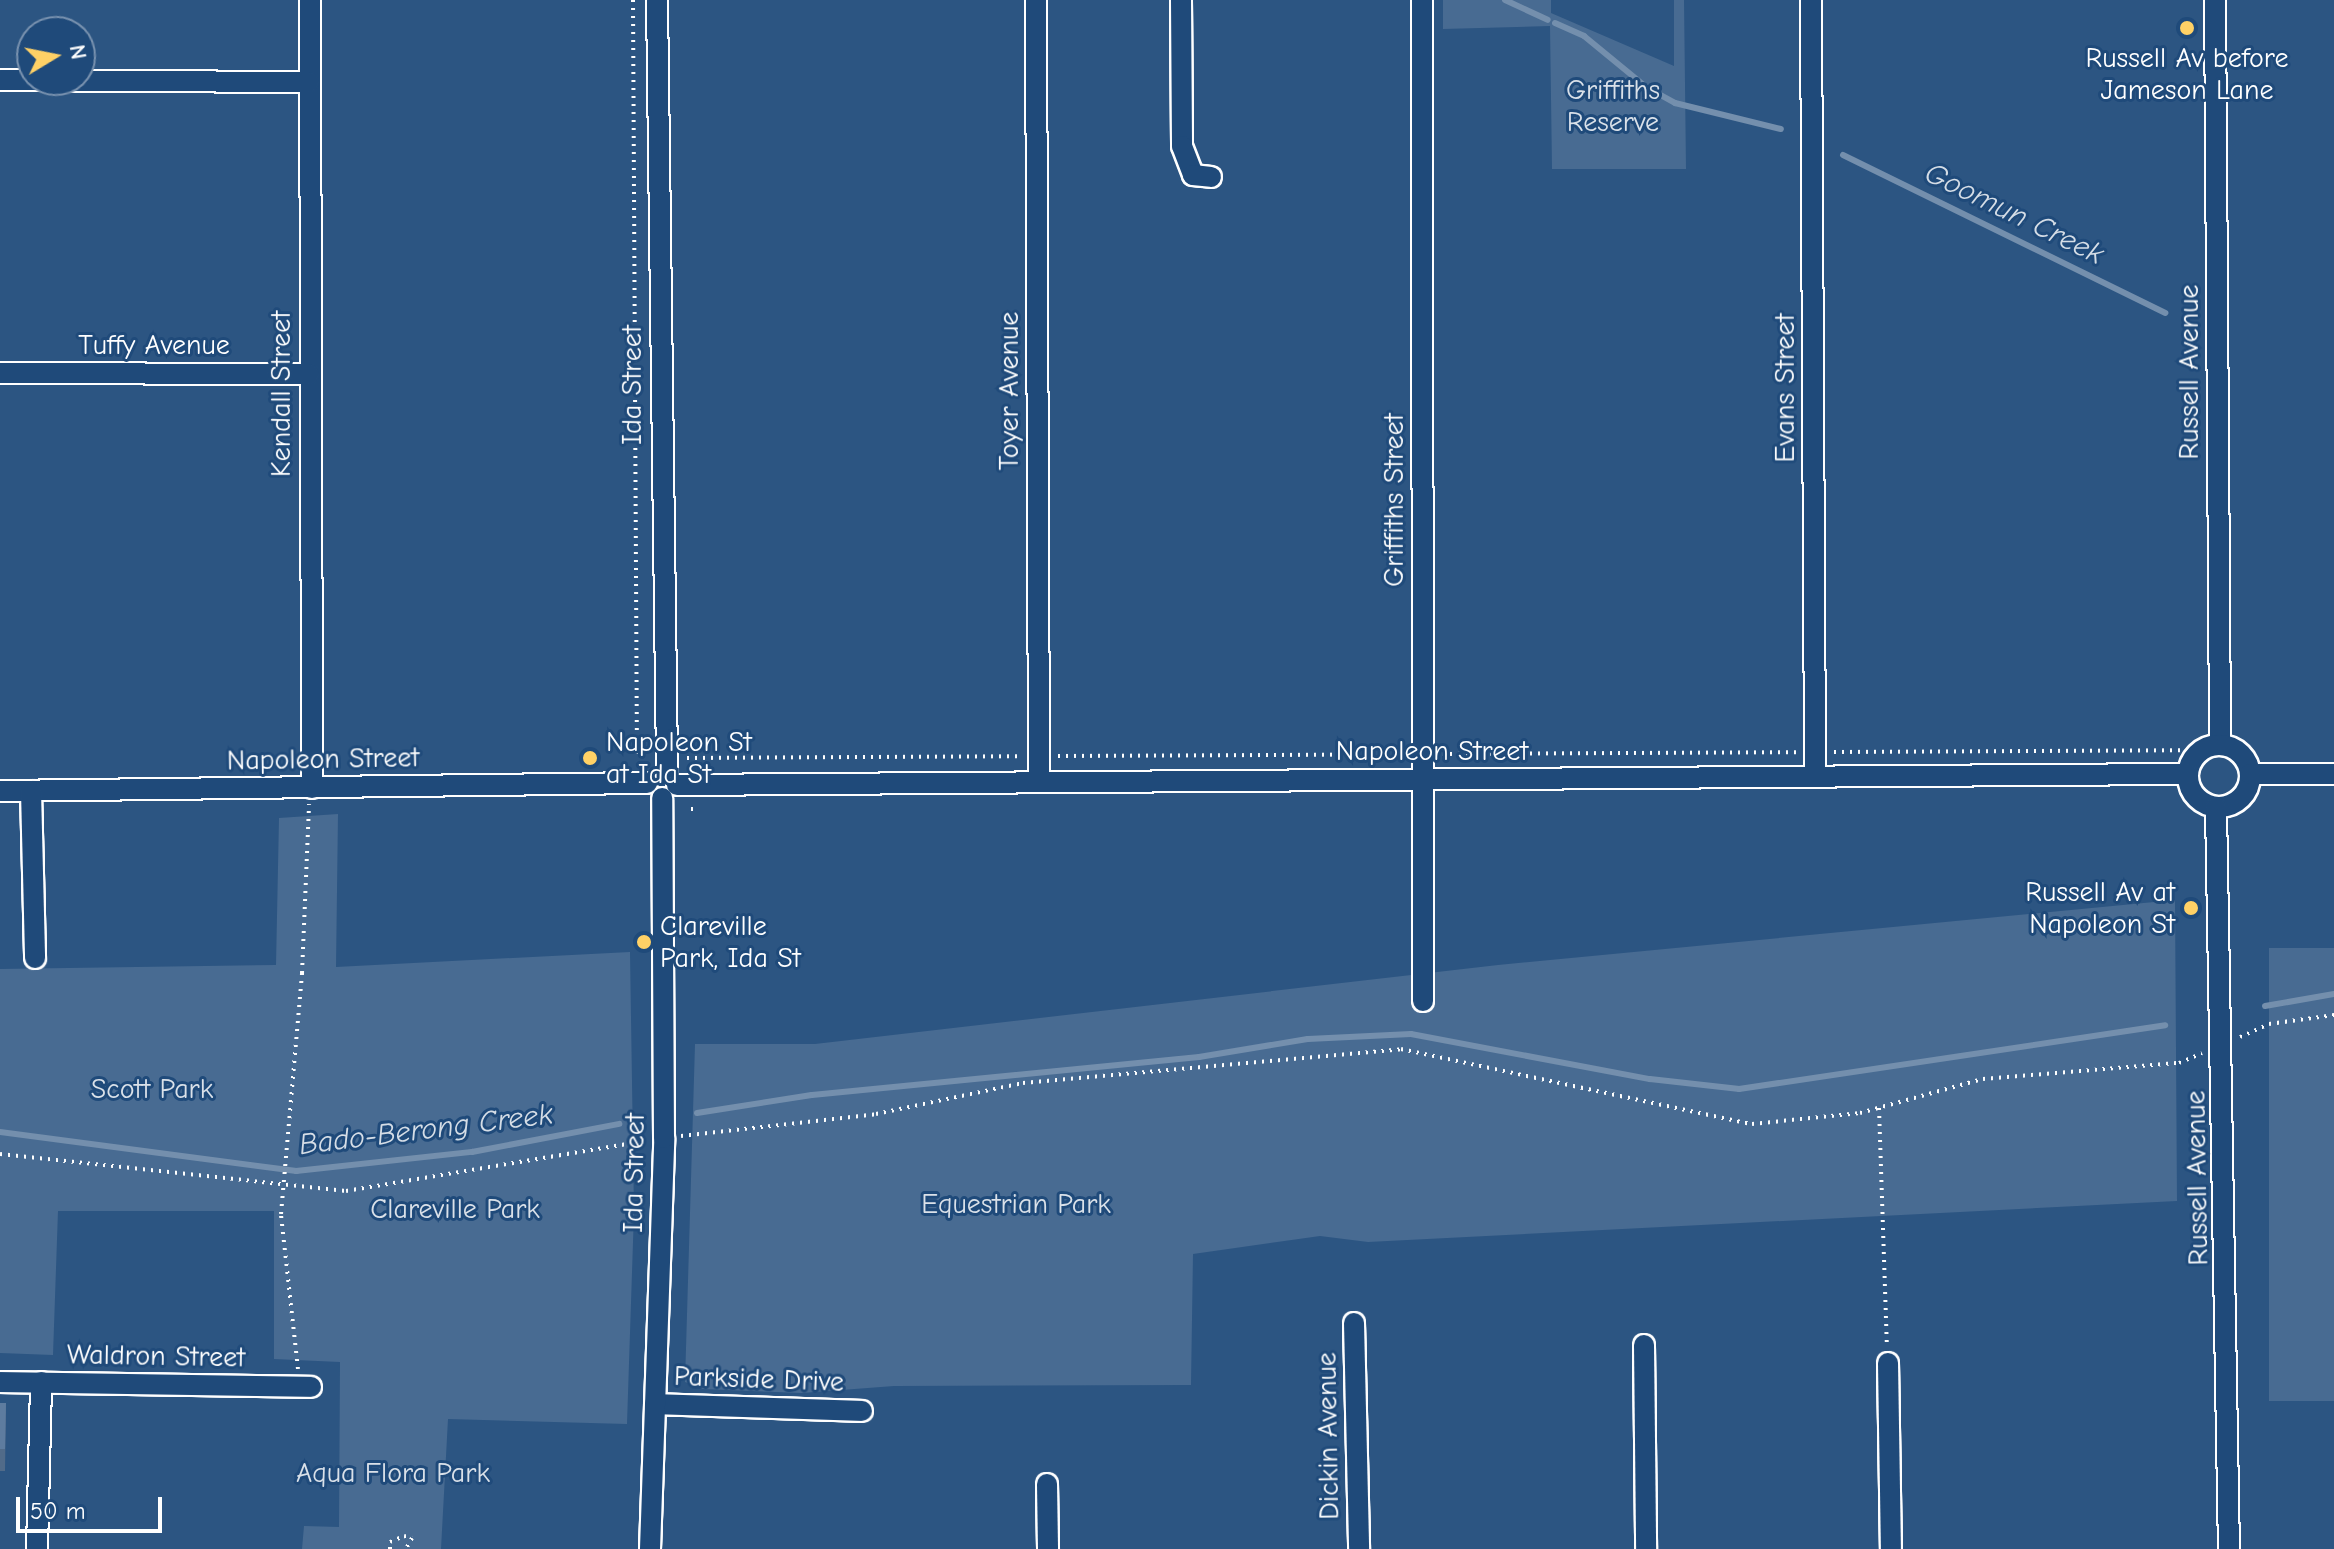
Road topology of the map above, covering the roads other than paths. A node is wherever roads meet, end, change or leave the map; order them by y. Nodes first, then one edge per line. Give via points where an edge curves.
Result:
1 (310, 0) edge
2 (657, 0) edge
3 (1036, 0) edge
4 (1181, 0) edge
5 (1422, 0) edge
6 (1811, 0) edge
7 (2215, 0) edge
8 (0, 80) edge
9 (309, 82) junction
10 (1211, 177) dead end
11 (0, 373) edge
12 (309, 374) junction
13 (2220, 744) junction
14 (2188, 774) junction
15 (2250, 774) junction
16 (2334, 774) edge
17 (1815, 776) junction
18 (1423, 779) junction
19 (1039, 781) junction
20 (669, 784) junction
21 (312, 788) junction
22 (0, 791) edge
23 (31, 791) junction
24 (2216, 807) junction
25 (35, 958) dead end
26 (1423, 1001) dead end
27 (1354, 1323) dead end
28 (1644, 1345) dead end
29 (1888, 1363) road end
30 (0, 1382) edge
31 (41, 1382) junction
32 (306, 1387) road end
33 (655, 1404) junction
34 (862, 1411) dead end
35 (1047, 1484) dead end
36 (2228, 1528) junction
37 (37, 1549) edge
38 (650, 1549) edge
39 (1048, 1549) edge
40 (1359, 1549) edge
41 (1646, 1549) edge
42 (1891, 1549) edge
43 (2217, 1549) edge
44 (2229, 1549) edge

1 - 9 street, Kendall Street
2 - 20 street, Ida Street
3 - 19 street, Toyer Avenue
4 - 10 street via 1182,146 1193,175
5 - 18 street, Griffiths Street
6 - 17 street, Evans Street
7 - 13 street, Russell Avenue
8 - 9 street
9 - 12 street, Kendall Street
11 - 12 street, Tuffy Avenue
12 - 21 street, Kendall Street
13 - 14 street via 2195,756
13 - 15 street via 2244,757
14 - 17 street, Napoleon Street
14 - 24 street via 2199,800
15 - 16 street
15 - 24 street via 2237,802
17 - 18 street, Napoleon Street
18 - 19 street, Napoleon Street
18 - 26 street, Griffiths Street
19 - 20 street, Napoleon Street
20 - 21 street, Napoleon Street via 654,771 647,783
20 - 33 street, Ida Street
21 - 23 street, Napoleon Street
22 - 23 street, Napoleon Street
23 - 25 street
24 - 36 street, Russell Avenue
27 - 40 street, Dickin Avenue
28 - 41 street
29 - 42 street
30 - 31 street, Waldron Street
31 - 32 street, Waldron Street
31 - 37 street
33 - 34 street, Parkside Drive
33 - 38 street, Ida Street
35 - 39 street
36 - 43 street
36 - 44 street, Russell Avenue

